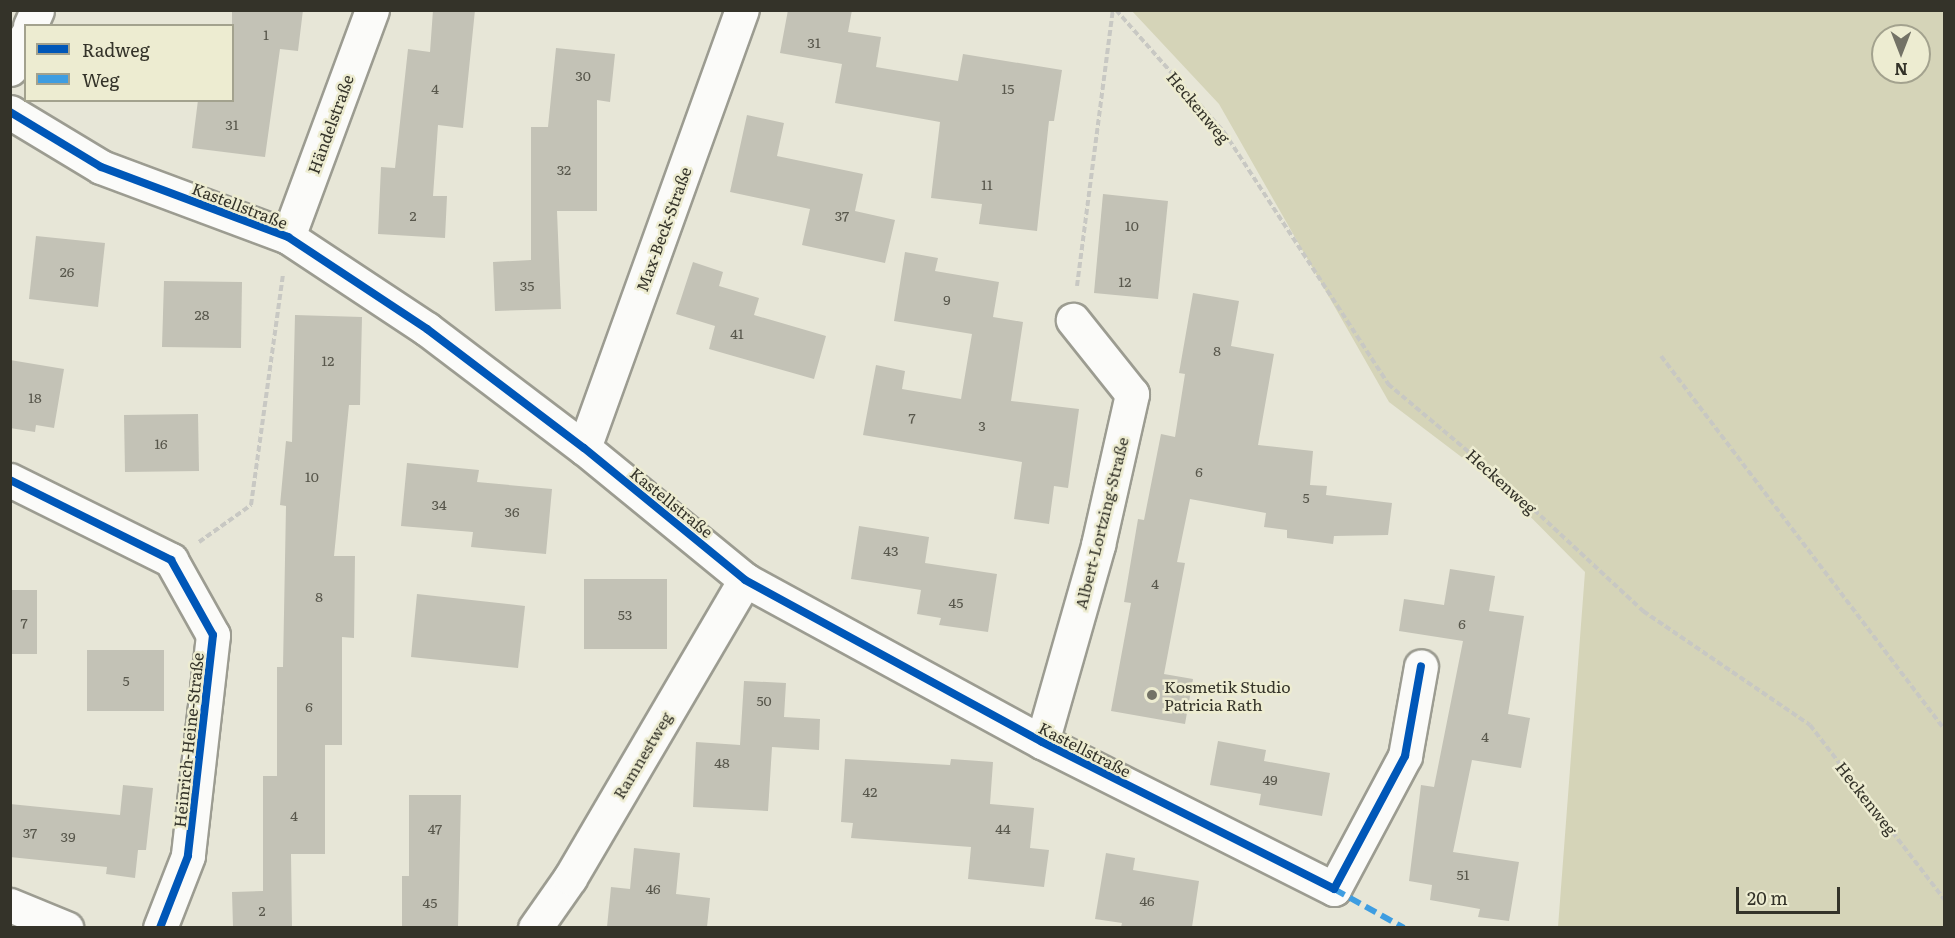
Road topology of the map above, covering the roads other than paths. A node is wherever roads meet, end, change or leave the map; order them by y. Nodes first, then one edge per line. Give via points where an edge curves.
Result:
1 (37, 10) edge
2 (372, 10) edge
3 (742, 10) edge
4 (31, 24) edge
5 (24, 40) edge
6 (10, 69) edge
7 (10, 112) edge
8 (288, 237) junction
9 (1073, 320) road end
10 (584, 448) junction
11 (10, 480) edge
12 (746, 580) junction
13 (1421, 666) dead end
14 (1042, 742) junction
15 (10, 905) edge
16 (66, 927) edge
17 (160, 927) edge
18 (535, 927) edge

1 - 4 street
2 - 8 street, Händelstraße
3 - 10 street, Max-Beck-Straße
5 - 6 street
7 - 8 street, Kastellstraße via 101,167
8 - 10 street, Kastellstraße via 427,329
9 - 14 street, Albert-Lortzing-Straße via 1132,394 1098,545
10 - 12 street, Kastellstraße
11 - 17 street, Heinrich-Heine-Straße via 171,561 213,635 188,856
12 - 14 street, Kastellstraße
12 - 18 street, Ramnestweg via 570,878
13 - 14 street, Kastellstraße via 1405,756 1334,890
15 - 16 street

